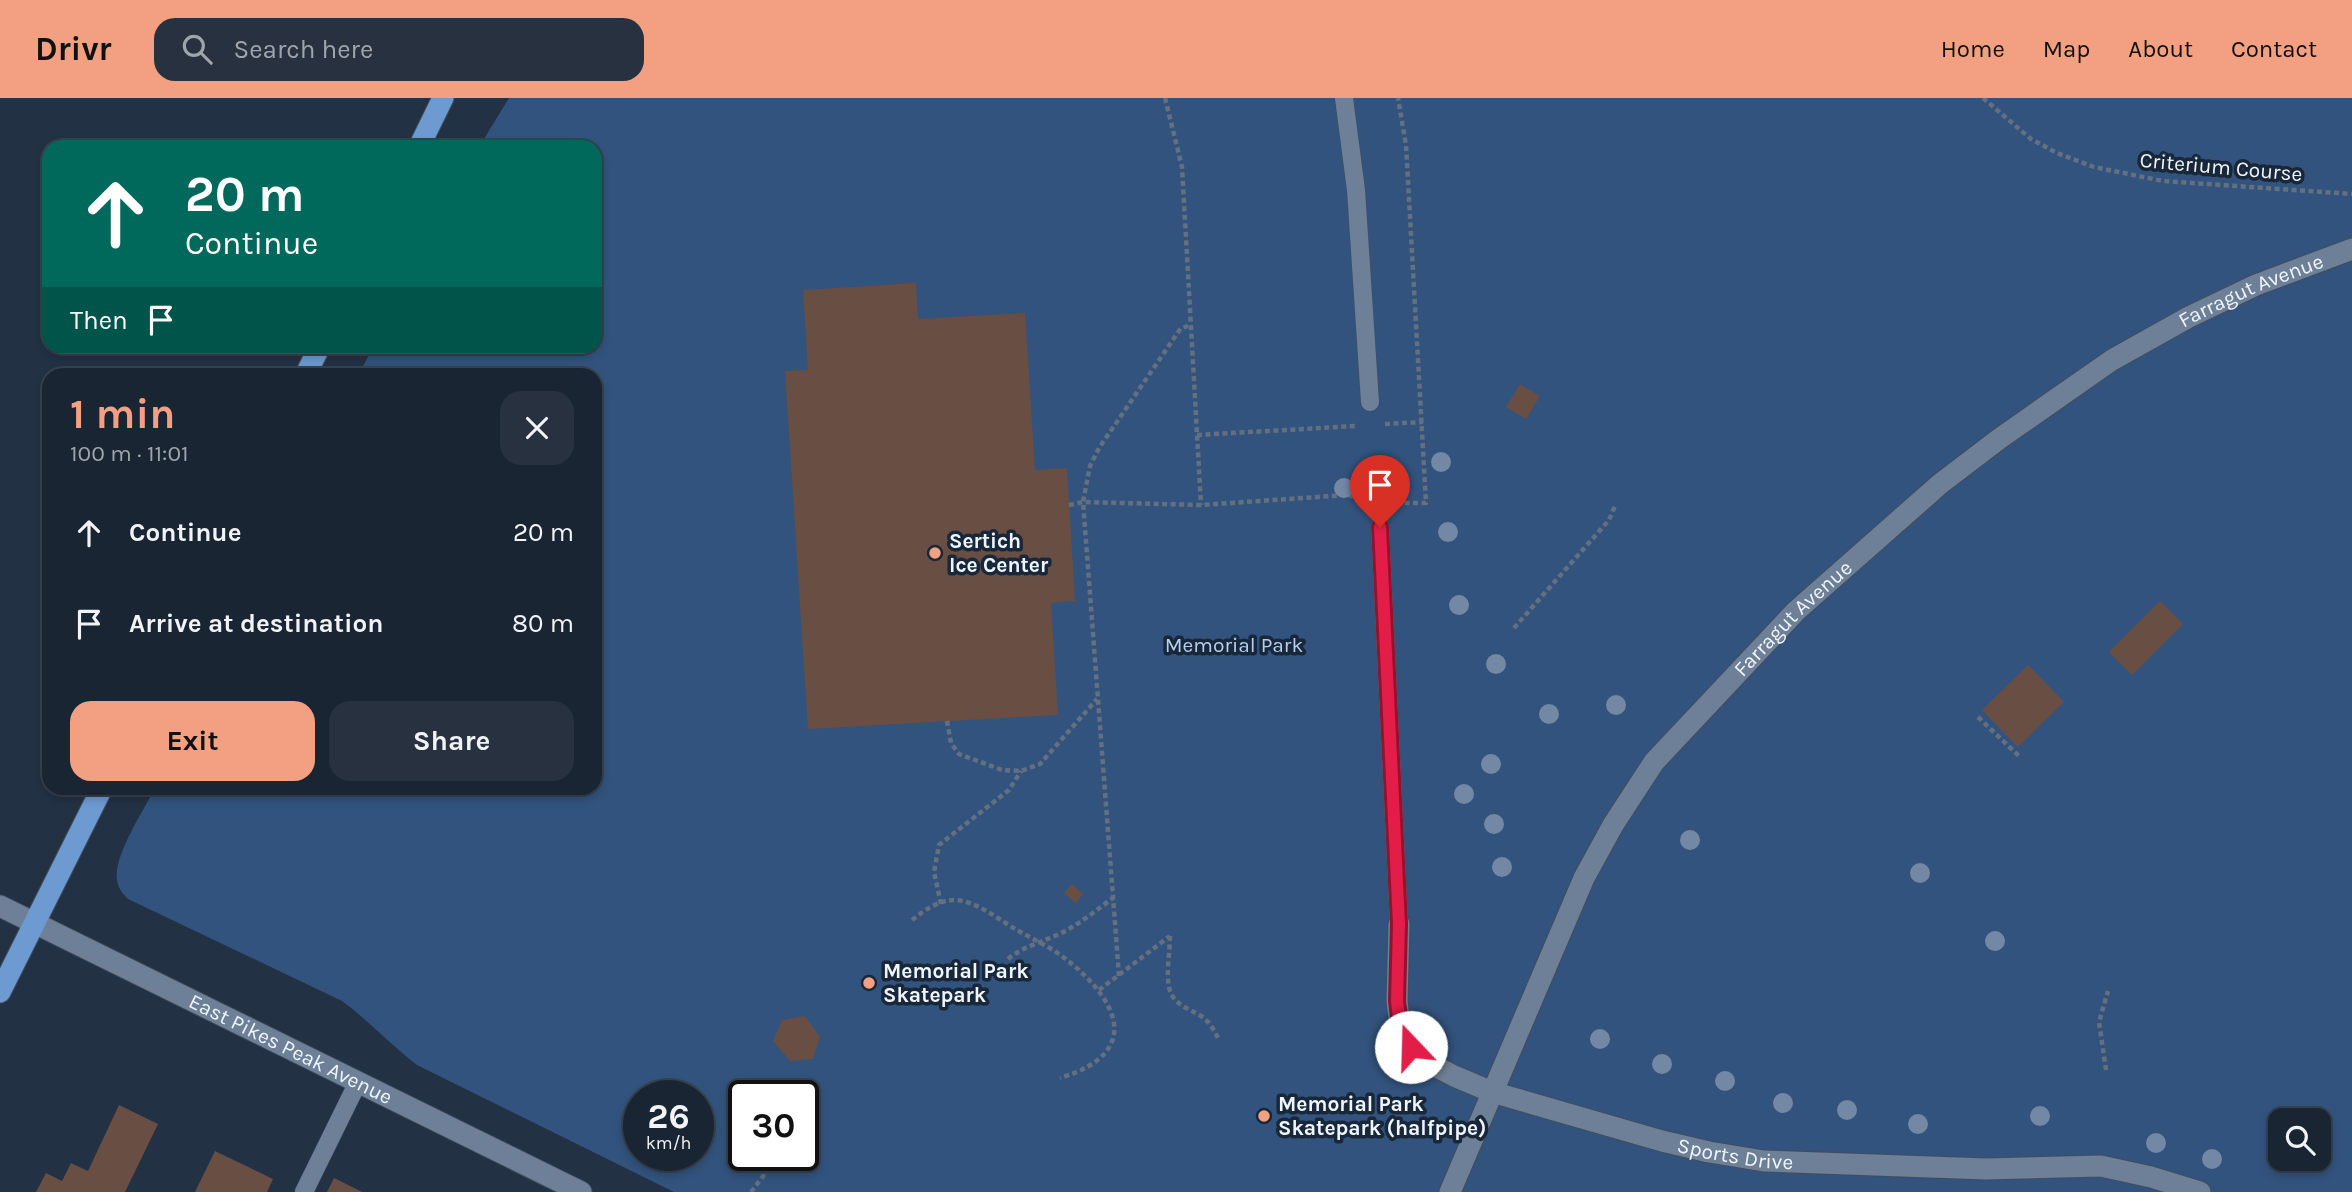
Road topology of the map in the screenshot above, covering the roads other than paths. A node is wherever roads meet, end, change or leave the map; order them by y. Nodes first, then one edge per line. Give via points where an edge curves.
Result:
1 (443, 98) edge
2 (1344, 98) edge
3 (422, 140) edge
4 (2352, 249) edge
5 (1370, 402) dead end
6 (1380, 527) dead end
7 (99, 795) edge
8 (0, 906) edge
9 (35, 923) junction
10 (1399, 924) joint
11 (0, 992) edge
12 (358, 1082) junction
13 (1492, 1092) junction
14 (304, 1192) edge
15 (581, 1192) edge
16 (1450, 1192) edge
17 (2200, 1192) edge

1 - 3 main road
2 - 5 lane via 1356,190
4 - 13 street, Farragut Avenue via 2256,285 2112,360 1940,484 1796,611 1654,762 1613,825 1584,878
6 - 10 lane
7 - 9 main road
8 - 9 street, East Pikes Peak Avenue
9 - 11 main road
9 - 12 street, East Pikes Peak Avenue
10 - 13 street, Sports Drive via 1397,1001 1400,1026 1411,1047 1429,1063
12 - 14 lane
12 - 15 street, East Pikes Peak Avenue
13 - 16 street, Farragut Avenue
13 - 17 street, Sports Drive via 1662,1142 1764,1161 1986,1169 2101,1166

